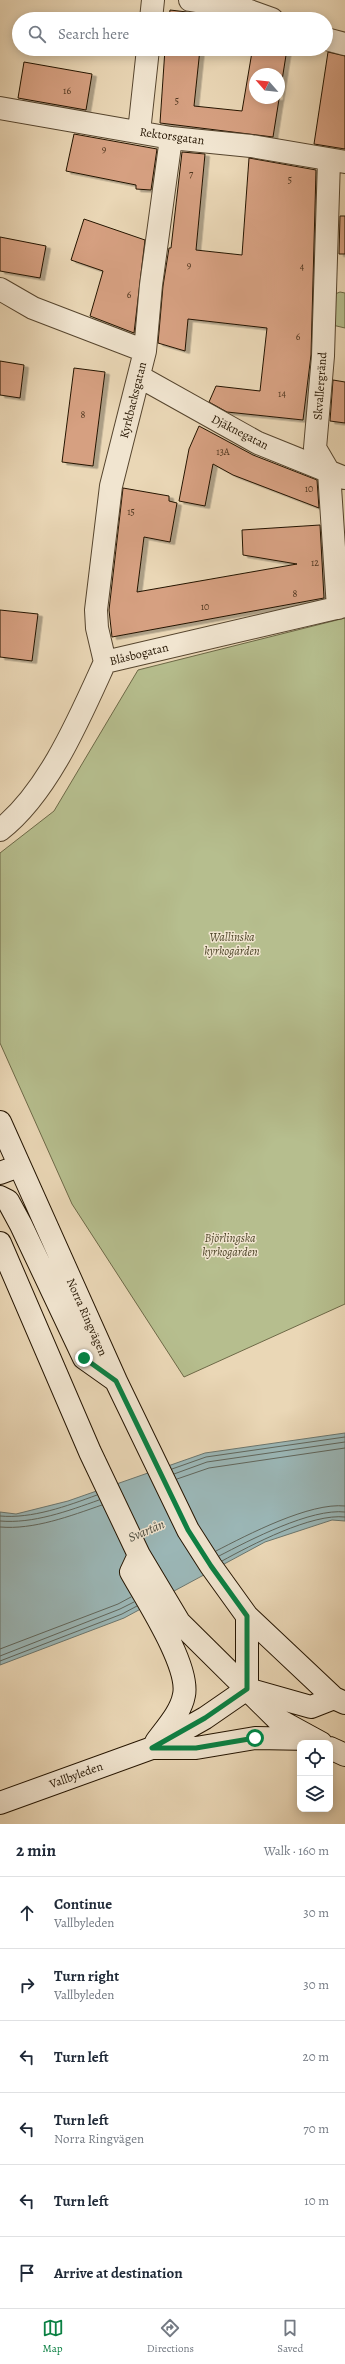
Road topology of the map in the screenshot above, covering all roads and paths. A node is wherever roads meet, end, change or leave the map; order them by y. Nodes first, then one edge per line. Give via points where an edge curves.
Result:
1 (153, 0) edge
2 (190, 0) edge
3 (152, 12) edge
4 (252, 12) edge
5 (333, 41) edge
6 (345, 44) edge
7 (147, 56) edge
8 (0, 108) edge
9 (139, 132) junction
10 (172, 138) junction
11 (337, 161) edge
12 (0, 289) edge
13 (145, 351) junction
14 (140, 377) junction
15 (337, 475) edge
16 (342, 607) edge
17 (105, 662) junction
18 (0, 830) edge
19 (0, 1122) edge
20 (10, 1170) edge
21 (0, 1197) edge
22 (0, 1243) edge
23 (0, 1267) edge
24 (20, 1285) junction
25 (116, 1381) junction
26 (139, 1555) junction
27 (247, 1616) junction
28 (247, 1689) junction
29 (340, 1701) edge
30 (316, 1740) edge
31 (297, 1741) edge
32 (152, 1748) junction
33 (333, 1749) edge
34 (345, 1755) edge
35 (0, 1803) edge

1 - 3 main road
2 - 4 main road
5 - 6 main road
7 - 9 main road
8 - 9 main road, Rektorsgatan
9 - 10 main road, Rektorsgatan
10 - 11 main road, Rektorsgatan via 251,146
10 - 13 main road, Kyrkbacksgatan via 151,285
11 - 15 main road, Skvallergränd via 315,448
12 - 13 main road via 33,308
13 - 14 main road, Kyrkbacksgatan
14 - 15 main road, Djäknegatan via 258,443
14 - 17 main road, Kyrkbacksgatan via 111,486 97,602 97,628
15 - 16 main road, Skvallergränd
16 - 17 main road, Blåsbogatan
17 - 18 main road, Blåsbogatan via 82,713 40,788 20,812
19 - 20 main road, Norra Ringvägen
20 - 25 main road, Norra Ringvägen
21 - 25 main road via 8,1201 21,1225 84,1358
22 - 24 main road
23 - 24 main road
24 - 26 main road via 70,1404
25 - 27 main road, Norra Ringvägen via 188,1530
26 - 28 main road via 179,1622
26 - 32 main road via 132,1572 181,1665 185,1688 176,1715
27 - 28 main road
27 - 29 main road, Norra Ringvägen
28 - 29 main road via 311,1707
28 - 30 main road via 277,1719
28 - 32 main road, Vallbyleden via 205,1718
31 - 32 main road, Vallbyleden via 255,1738 196,1748
32 - 35 main road, Vallbyleden
33 - 34 main road

